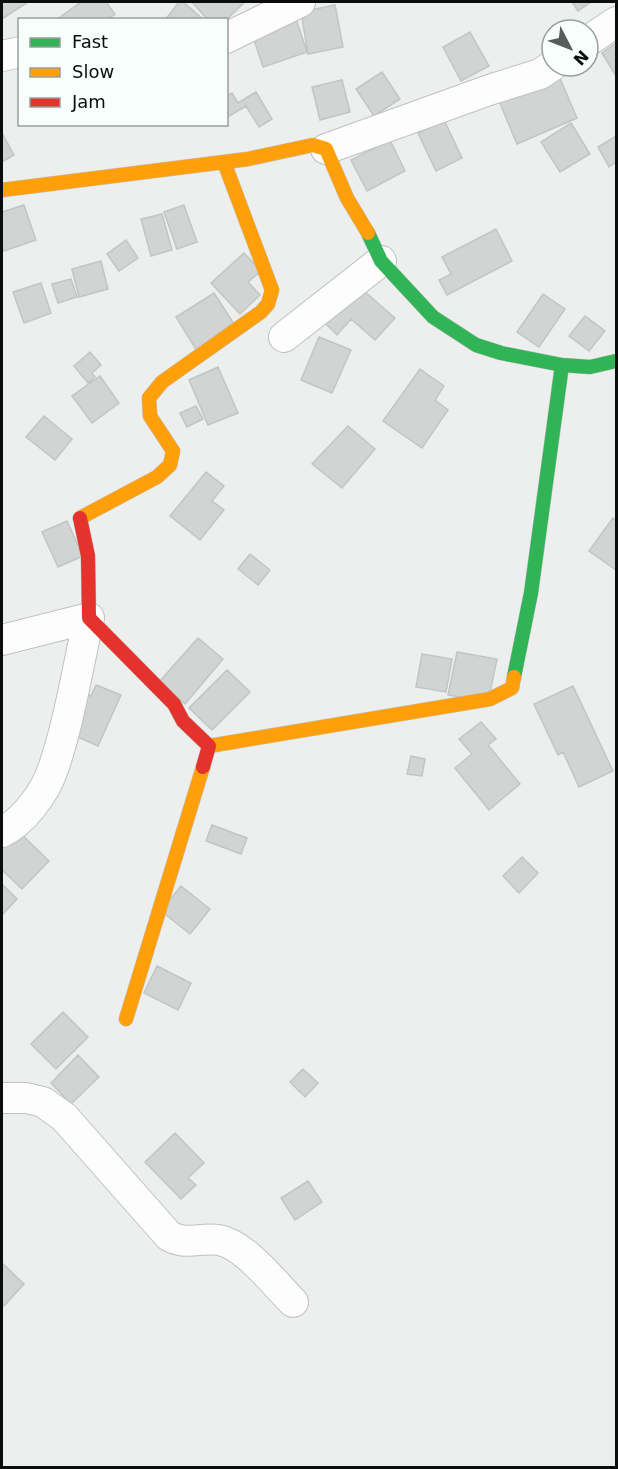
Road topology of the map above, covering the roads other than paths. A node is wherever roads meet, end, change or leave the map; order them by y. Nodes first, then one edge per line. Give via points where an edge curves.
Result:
1 (300, 2) edge
2 (616, 21) edge
3 (600, 32) edge
4 (228, 37) edge
5 (18, 52) edge
6 (2, 56) edge
7 (540, 74) edge
8 (326, 149) junction
9 (224, 162) junction
10 (2, 190) edge
11 (381, 261) junction
12 (284, 338) dead end
13 (616, 361) edge
14 (562, 365) junction
15 (89, 618) junction
16 (2, 640) edge
17 (209, 746) junction
18 (2, 832) edge
19 (126, 1019) dead end
20 (2, 1098) edge
21 (293, 1302) dead end

1 - 4 street
2 - 3 street
5 - 6 street
7 - 8 street
8 - 9 street via 313,145
8 - 11 street
9 - 10 street
9 - 15 street via 272,290 268,304 162,382 149,398 150,416 173,451 170,465 157,477 78,520 88,556
11 - 12 street
11 - 14 street via 434,317 476,345
13 - 14 street via 590,367
14 - 17 street via 531,593 512,688 490,699
15 - 16 street
15 - 17 street via 174,704 183,721
15 - 18 street via 53,770 40,796
17 - 19 street
20 - 21 street via 43,1102 64,1118 169,1236 181,1242 218,1240 232,1244

